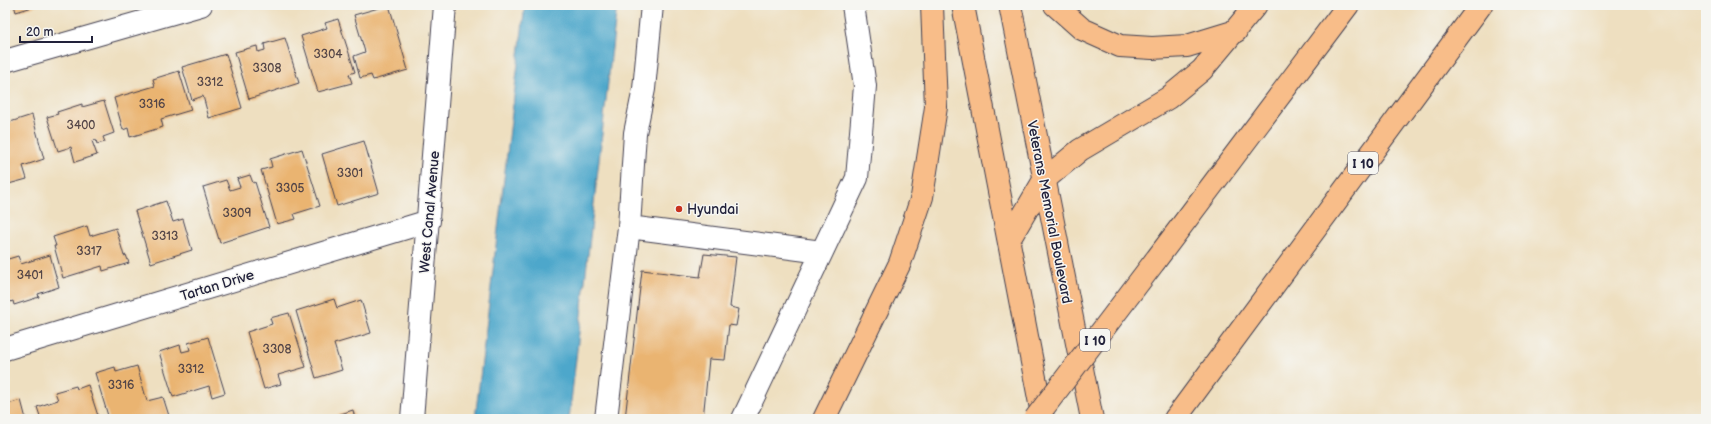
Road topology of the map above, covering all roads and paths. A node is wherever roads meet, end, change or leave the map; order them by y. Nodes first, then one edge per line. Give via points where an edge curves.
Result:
1 (201, 5) edge
2 (445, 5) edge
3 (652, 5) edge
4 (852, 5) edge
5 (932, 5) edge
6 (963, 5) edge
7 (1010, 5) edge
8 (1055, 5) edge
9 (1256, 5) edge
10 (1348, 5) edge
11 (1481, 5) edge
12 (1236, 30) junction
13 (5, 61) edge
14 (1044, 180) junction
15 (429, 220) junction
16 (630, 227) junction
17 (1009, 240) junction
18 (822, 252) junction
19 (5, 349) edge
20 (412, 419) edge
21 (606, 419) edge
22 (743, 419) edge
23 (824, 419) edge
24 (1034, 419) edge
25 (1043, 419) edge
26 (1092, 419) edge
27 (1175, 419) edge

1 - 13 street
2 - 15 street, West Canal Avenue
3 - 16 street via 644,89 635,133
4 - 18 street via 865,86 857,178
5 - 23 main road via 936,107 922,197 900,263
6 - 17 main road
7 - 14 main road, Veterans Memorial Boulevard
8 - 12 main road via 1082,29 1120,46 1187,46
9 - 12 main road
10 - 24 main road, I 10, bridge
11 - 27 main road, I 10
12 - 14 main road via 1202,70 1168,98 1080,150
14 - 17 main road
14 - 26 main road, Veterans Memorial Boulevard
15 - 19 street, Tartan Drive
15 - 20 street, West Canal Avenue
16 - 18 street
16 - 21 street
17 - 25 main road
18 - 22 street

